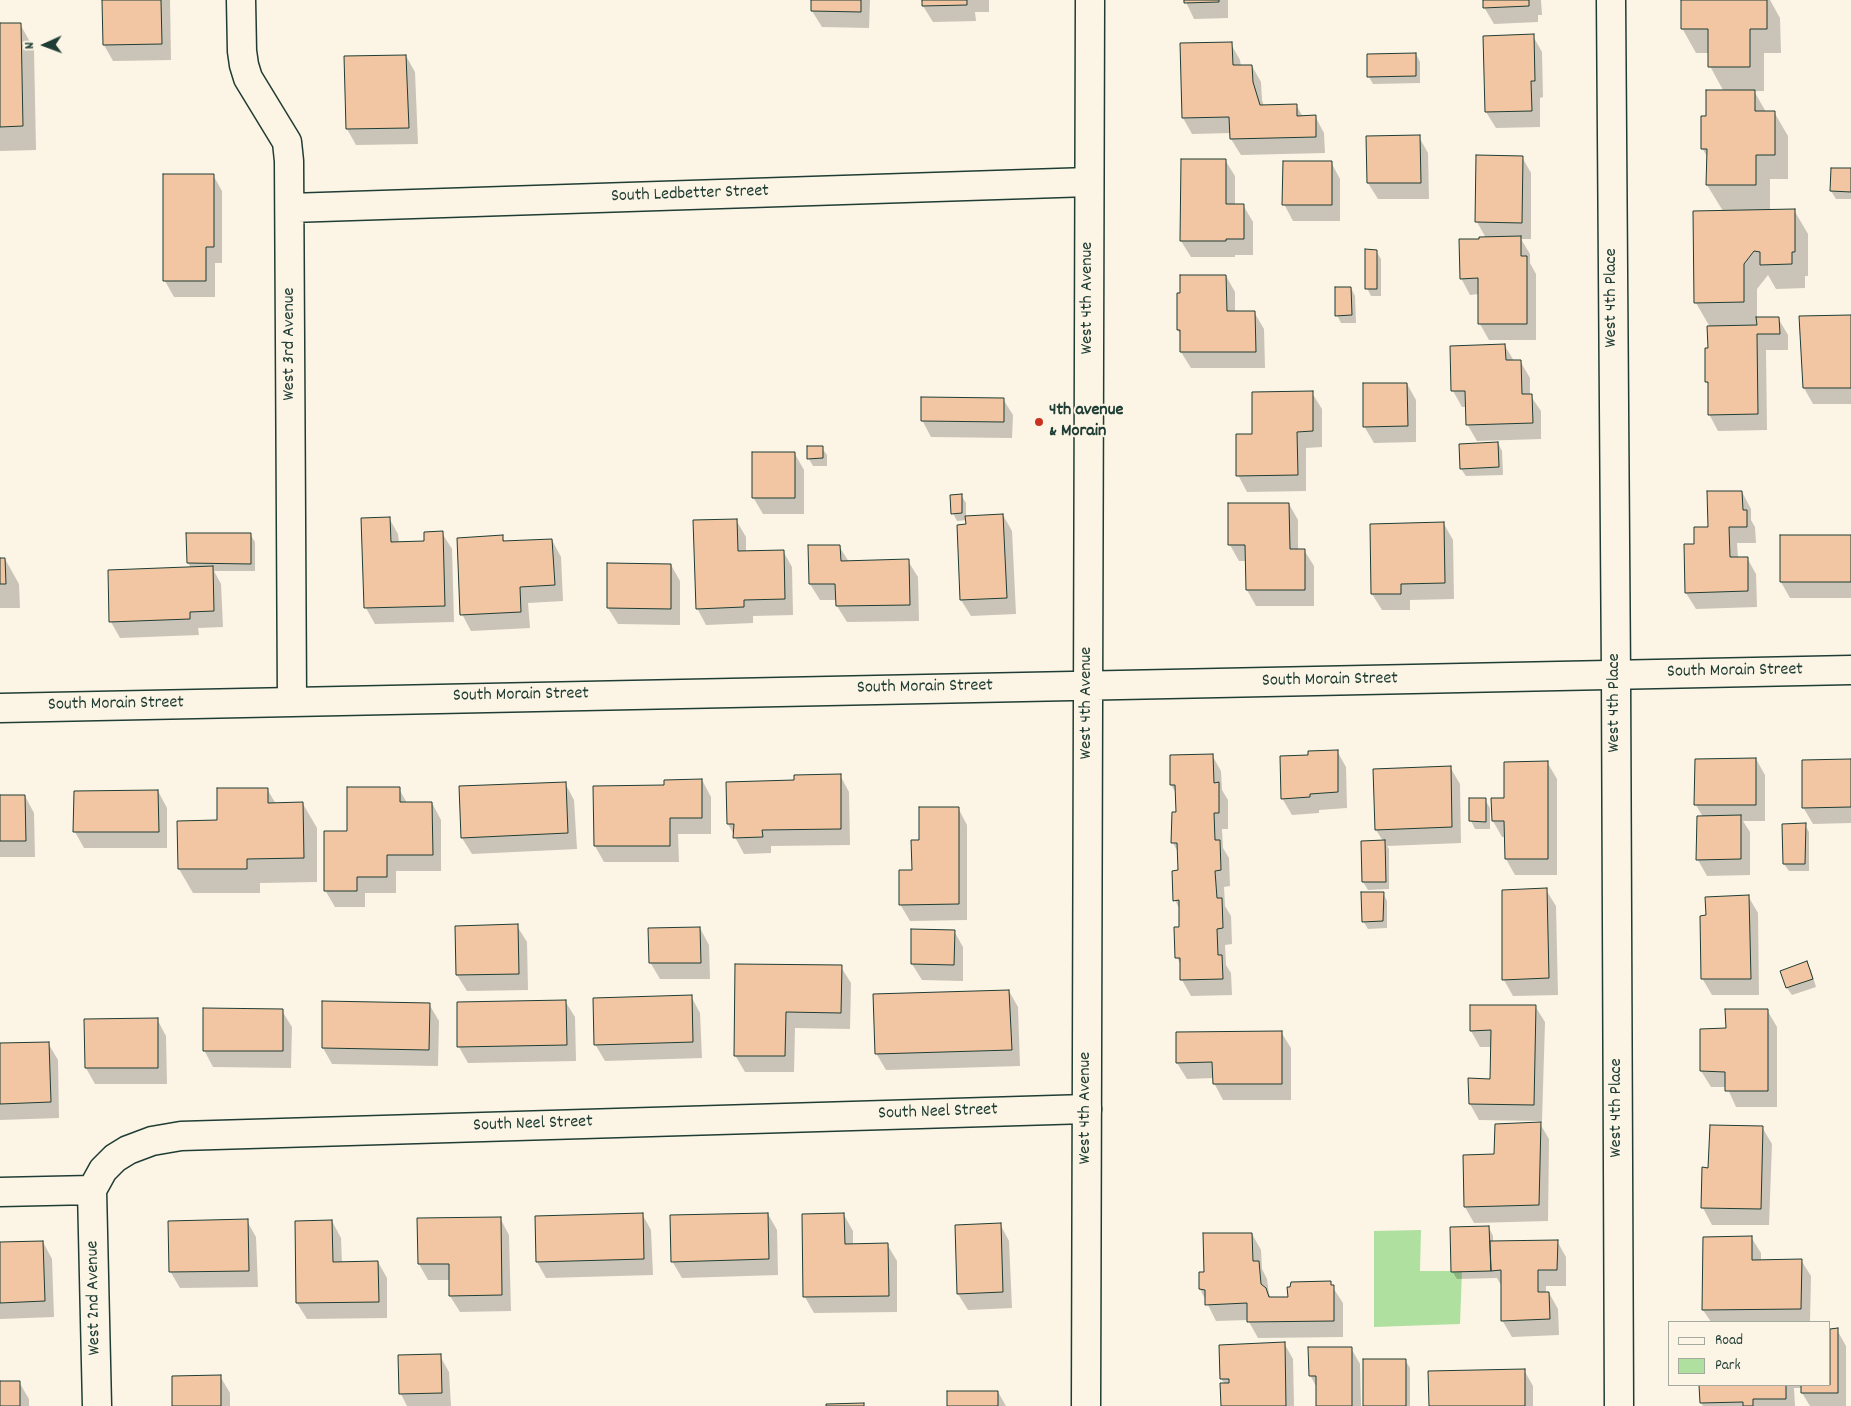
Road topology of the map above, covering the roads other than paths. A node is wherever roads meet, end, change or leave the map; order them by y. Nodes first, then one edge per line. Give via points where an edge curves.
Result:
1 (242, 0) edge
2 (1090, 0) edge
3 (1611, 0) edge
4 (1089, 182) junction
5 (290, 208) junction
6 (1851, 670) edge
7 (1616, 675) junction
8 (1088, 685) junction
9 (292, 700) junction
10 (0, 708) edge
11 (1087, 1109) junction
12 (92, 1190) junction
13 (0, 1192) edge
14 (97, 1406) edge
15 (1086, 1406) edge
16 (1619, 1406) edge

1 - 5 street, West 3rd Avenue via 244,65 248,78 287,142
2 - 4 street, West 4th Avenue
3 - 7 street, West 4th Place
4 - 5 street, South Ledbetter Street
4 - 8 street, West 4th Avenue
5 - 9 street, West 3rd Avenue
6 - 7 street, South Morain Street
7 - 8 street, South Morain Street
7 - 16 street, West 4th Place
8 - 9 street, South Morain Street
8 - 11 street, West 4th Avenue
9 - 10 street, South Morain Street
11 - 12 street, South Neel Street via 181,1136 152,1141 128,1150 103,1170
11 - 15 street, West 4th Avenue
12 - 13 street
12 - 14 street, West 2nd Avenue

